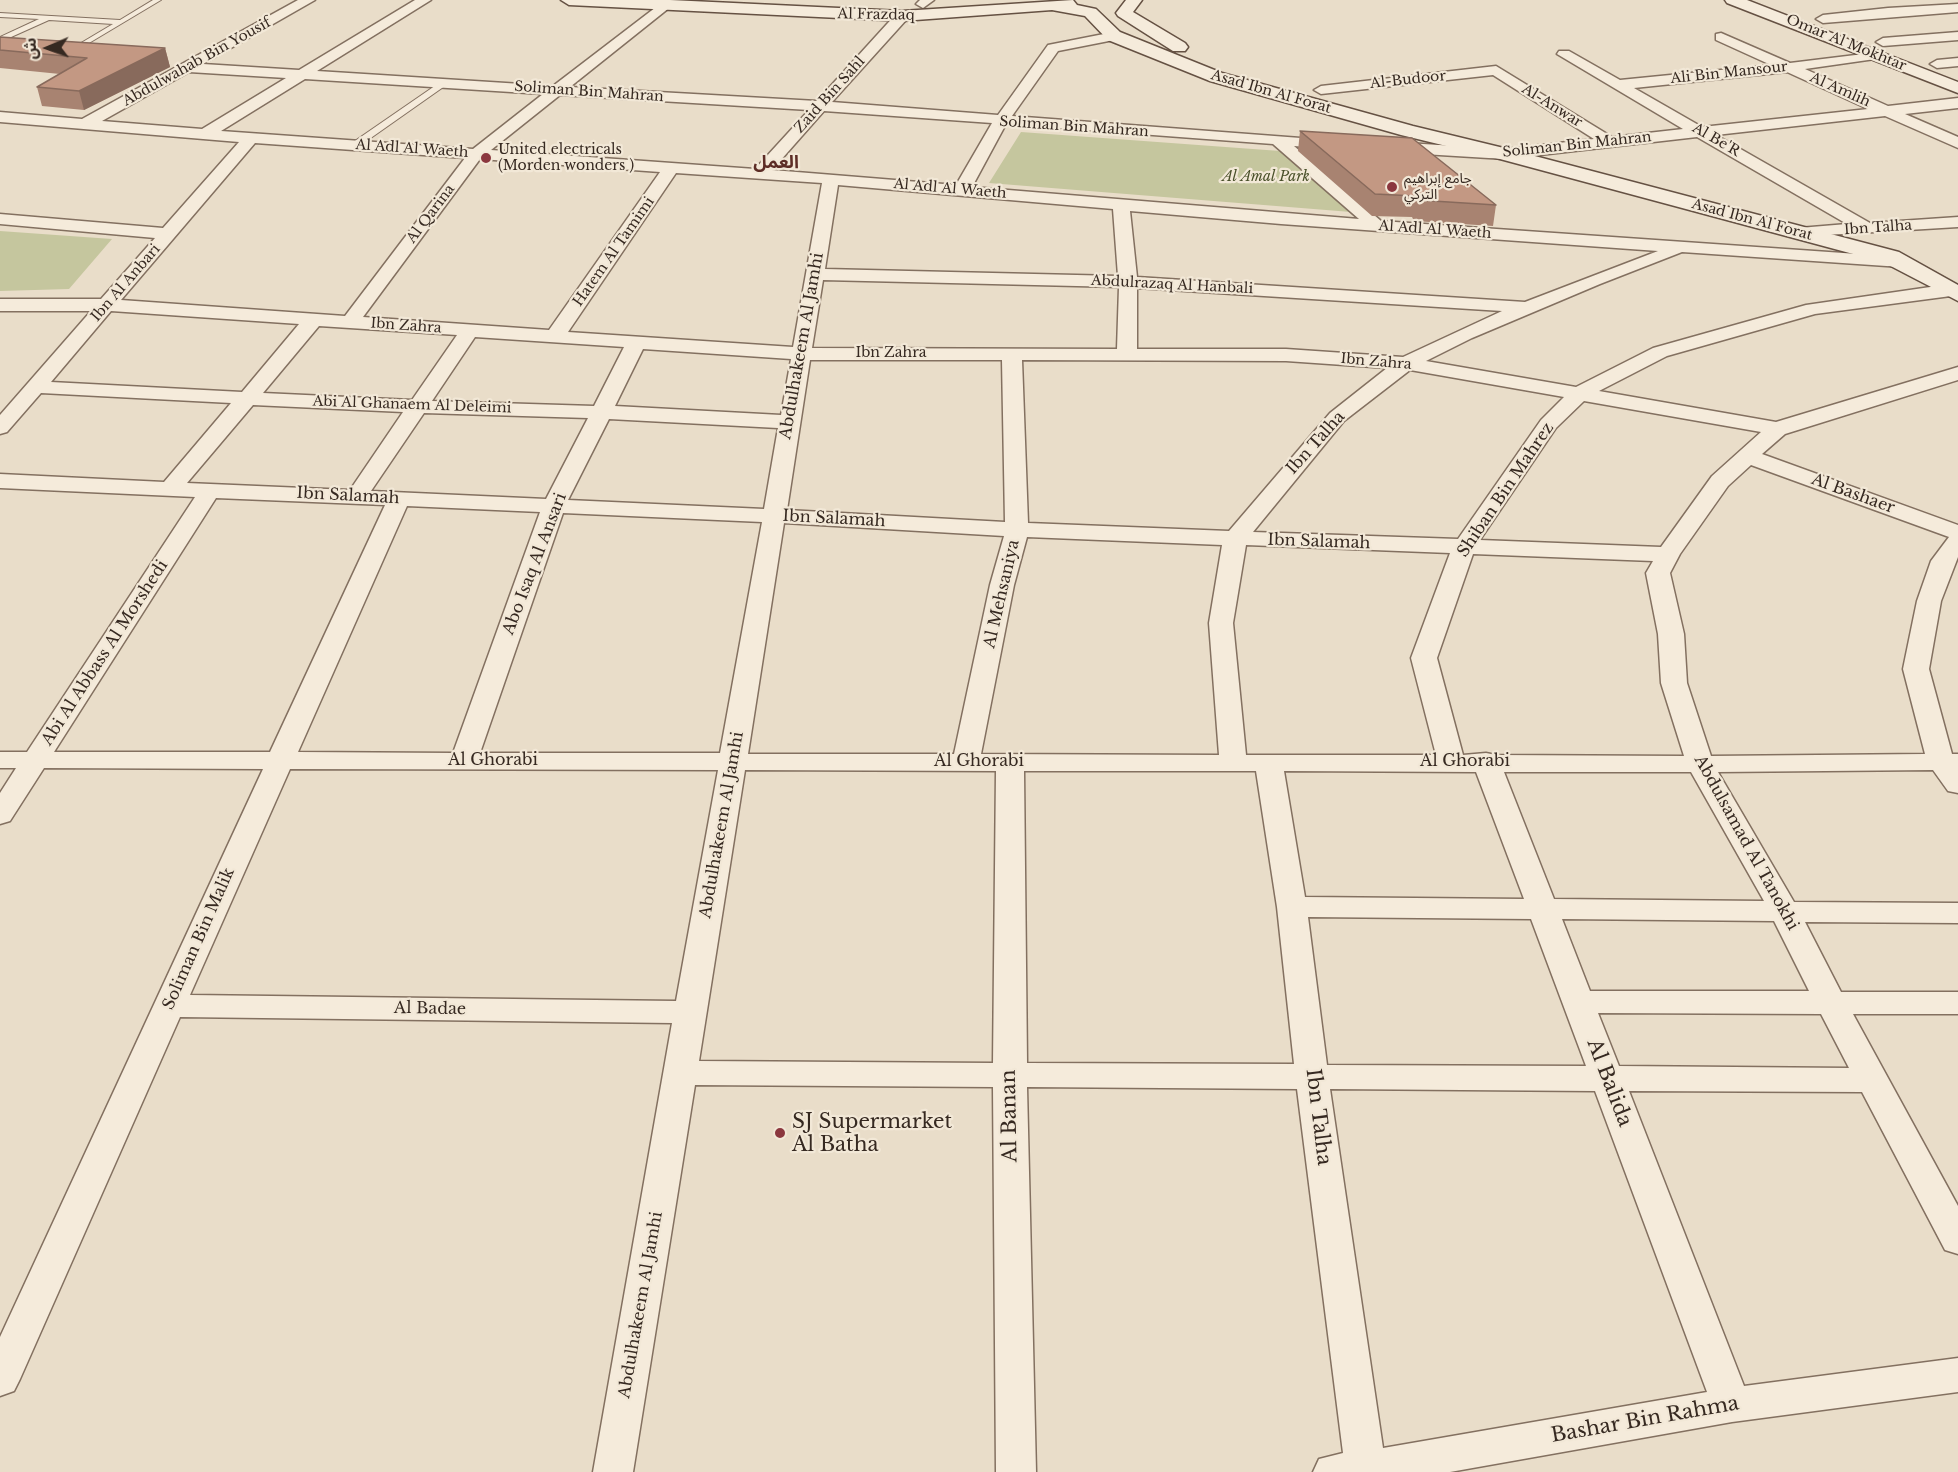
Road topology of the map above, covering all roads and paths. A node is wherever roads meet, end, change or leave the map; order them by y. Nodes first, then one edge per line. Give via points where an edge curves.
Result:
1 (158, 0) edge
2 (308, 0) edge
3 (424, 0) edge
4 (569, 0) edge
5 (773, 0) edge
6 (994, 0) edge
7 (1134, 0) edge
8 (1732, 0) edge
9 (1775, 0) edge
10 (1100, 1) edge
11 (925, 2) edge
12 (664, 5) junction
13 (1050, 5) junction
14 (1958, 8) edge
15 (0, 15) edge
16 (902, 16) junction
17 (48, 17) junction
18 (1823, 19) junction
19 (121, 22) junction
20 (1114, 36) junction
21 (1958, 36) edge
22 (1721, 37) dead end
23 (0, 40) edge
24 (53, 47) edge
25 (1879, 48) junction
26 (1564, 54) dead end
27 (1958, 62) edge
28 (1937, 64) junction
29 (1790, 67) junction
30 (189, 68) junction
31 (1496, 70) joint
32 (1958, 72) edge
33 (302, 75) junction
34 (445, 83) junction
35 (1619, 85) junction
36 (1958, 88) edge
37 (554, 90) junction
38 (1321, 90) junction
39 (1958, 103) edge
40 (819, 106) junction
41 (1890, 112) junction
42 (0, 117) edge
43 (1000, 122) junction
44 (85, 124) junction
45 (1704, 133) junction
46 (205, 134) junction
47 (251, 138) junction
48 (1279, 141) junction
49 (1609, 142) junction
50 (1958, 143) edge
51 (355, 145) junction
52 (1350, 145) edge
53 (1374, 146) edge
54 (476, 154) junction
55 (1505, 154) junction
56 (672, 167) junction
57 (759, 174) junction
58 (831, 178) junction
59 (962, 190) junction
60 (1121, 205) junction
61 (0, 219) edge
62 (1958, 222) edge
63 (1376, 225) junction
64 (1866, 228) junction
65 (1799, 233) junction
66 (168, 234) junction
67 (1683, 248) junction
68 (1901, 262) junction
69 (815, 274) junction
70 (1128, 282) junction
71 (1956, 287) edge
72 (0, 305) edge
73 (107, 305) junction
74 (1530, 307) junction
75 (314, 319) junction
76 (350, 322) junction
77 (470, 330) junction
78 (555, 336) junction
79 (637, 342) junction
80 (1012, 353) junction
81 (1127, 353) junction
82 (801, 354) junction
83 (1406, 363) junction
84 (1958, 373) edge
85 (35, 387) junction
86 (1580, 393) junction
87 (247, 398) junction
88 (418, 407) junction
89 (602, 412) junction
90 (790, 422) junction
91 (0, 428) edge
92 (1777, 429) junction
93 (1748, 456) junction
94 (0, 480) edge
95 (171, 488) junction
96 (210, 490) junction
97 (356, 497) junction
98 (399, 499) junction
99 (554, 506) junction
100 (774, 516) junction
101 (1017, 530) junction
102 (1958, 533) edge
103 (1235, 538) junction
104 (1958, 541) edge
105 (1464, 547) junction
106 (1668, 554) junction
107 (0, 760) edge
108 (36, 760) junction
109 (280, 760) junction
110 (464, 760) junction
111 (733, 761) junction
112 (966, 761) junction
113 (1010, 761) junction
114 (1233, 761) junction
115 (1268, 761) junction
116 (1451, 761) junction
117 (1486, 761) junction
118 (1949, 762) edge
119 (1700, 764) junction
120 (1958, 785) edge
121 (0, 816) edge
122 (1292, 908) junction
123 (1542, 909) junction
124 (1785, 912) junction
125 (1958, 913) edge
126 (1578, 1002) junction
127 (1958, 1003) edge
128 (1830, 1004) junction
129 (169, 1006) junction
130 (690, 1012) junction
131 (680, 1073) junction
132 (1010, 1076) junction
133 (1312, 1078) junction
134 (1608, 1079) junction
135 (1873, 1080) junction
136 (1958, 1240) edge
137 (1958, 1375) edge
138 (0, 1379) edge
139 (1732, 1405) junction
140 (1355, 1471) edge
141 (613, 1472) edge
142 (1016, 1472) edge

1 - 19 lane
2 - 30 street, Abdulwahab Bin Yousif
3 - 33 street
4 - 12 street, Al Frazdaq
5 - 11 street, Al Frazdaq
6 - 11 street, Al Frazdaq
7 - 38 street, Asad Ibn Al Forat via 1124,13 1184,50
8 - 25 street, Omar Al Mokhtar
9 - 18 street, Omar Al Mokhtar
10 - 13 street, Al Frazdaq
12 - 16 street, Al Frazdaq
12 - 37 street, Al Qarina
13 - 16 street, Al Frazdaq
13 - 20 street, Asad Ibn Al Forat via 1090,12
14 - 18 street
15 - 17 lane
16 - 40 street, Zaid Bin Sahl
17 - 19 lane
17 - 23 lane
18 - 25 street, Omar Al Mokhtar
19 - 24 lane via 77,48
20 - 43 street via 1053,48
20 - 55 street, Asad Ibn Al Forat via 1216,77
21 - 25 street, Ali Bin Mansour
22 - 29 street, Al Amlih
25 - 28 street, Omar Al Mokhtar
25 - 29 street, Ali Bin Mansour
25 - 36 street, Omar Al Mokhtar
26 - 35 street, Al Be'R
27 - 28 street
28 - 32 street, Omar Al Mokhtar
29 - 35 street, Ali Bin Mansour
29 - 41 street, Al Amlih
30 - 33 street, Soliman Bin Mahran
30 - 44 street, Abdulwahab Bin Yousif
31 - 38 street, Al-Budoor
31 - 49 street, Al-Anwar
33 - 34 street, Soliman Bin Mahran
33 - 46 street
34 - 37 street, Soliman Bin Mahran
34 - 51 lane
35 - 45 street, Al Be'R
37 - 40 street, Soliman Bin Mahran
37 - 54 street, Al Qarina
38 - 55 street, Asad Ibn Al Forat via 1425,118
39 - 41 street, Soliman Bin Mahran
40 - 43 street, Soliman Bin Mahran
40 - 57 street, Zaid Bin Sahl
41 - 45 street, Soliman Bin Mahran
41 - 50 street, Al Amlih
42 - 44 street, Al Adl Al Waeth
43 - 48 street, Soliman Bin Mahran
43 - 59 street
44 - 46 street, Al Adl Al Waeth
45 - 49 street, Soliman Bin Mahran
45 - 64 street, Al Be'R
46 - 47 street, Al Adl Al Waeth
47 - 51 street, Al Adl Al Waeth
47 - 66 street, Ibn Al Anbari
48 - 52 street, Soliman Bin Mahran
48 - 63 street
49 - 55 street, Soliman Bin Mahran
51 - 54 street, Al Adl Al Waeth
53 - 55 street, Soliman Bin Mahran
54 - 56 street, Al Adl Al Waeth
54 - 76 street, Al Qarina
55 - 65 street, Asad Ibn Al Forat
56 - 57 street, Al Adl Al Waeth
56 - 78 street, Hatem Al Tamimi
57 - 58 street, Al Adl Al Waeth
58 - 59 street, Al Adl Al Waeth
58 - 69 street, Abdulhakeem Al Jamhi
59 - 60 street, Al Adl Al Waeth
60 - 63 street, Al Adl Al Waeth
60 - 70 street
61 - 66 street
62 - 64 street, Ibn Talha
63 - 67 street, Al Adl Al Waeth
64 - 65 street, Ibn Talha
65 - 68 street, Asad Ibn Al Forat
66 - 73 street, Ibn Al Anbari
67 - 68 street, Al Adl Al Waeth
67 - 74 street, Ibn Talha
68 - 71 street, Asad Ibn Al Forat
69 - 70 street, Abdulrazaq Al Hanbali
69 - 82 street, Abdulhakeem Al Jamhi
70 - 74 street, Abdulrazaq Al Hanbali
70 - 81 street
71 - 86 street, Shiban Bin Mahrez via 1814,309 1660,352
72 - 73 street, Ibn Zahra
73 - 75 street, Ibn Zahra
73 - 85 street, Ibn Al Anbari
74 - 83 street, Ibn Talha
75 - 76 street, Ibn Zahra
75 - 87 street
76 - 77 street, Ibn Zahra
77 - 78 street, Ibn Zahra
77 - 88 street
78 - 79 street, Ibn Zahra
79 - 82 street, Ibn Zahra
79 - 89 street, Abo Isaq Al Ansari
80 - 81 street, Ibn Zahra
80 - 82 street, Ibn Zahra
80 - 101 street, Al Mehsaniya
81 - 83 street, Ibn Zahra via 1286,355
82 - 90 street, Abdulhakeem Al Jamhi
83 - 86 street, Ibn Zahra
83 - 103 street, Ibn Talha via 1337,417
84 - 92 street, Abdulsamad Al Tanokhi
85 - 87 street, Abi Al Ghanaem Al Deleimi
85 - 91 street, Ibn Al Anbari
86 - 92 street, Ibn Zahra
86 - 105 street, Shiban Bin Mahrez via 1548,424
87 - 88 street, Abi Al Ghanaem Al Deleimi
87 - 95 street
88 - 89 street, Abi Al Ghanaem Al Deleimi
88 - 97 street
89 - 90 street, Abi Al Ghanaem Al Deleimi
89 - 99 street, Abo Isaq Al Ansari
90 - 100 street, Abdulhakeem Al Jamhi
92 - 93 street, Abdulsamad Al Tanokhi
93 - 102 street, Al Bashaer
93 - 106 street, Abdulsamad Al Tanokhi via 1720,481
94 - 95 street, Ibn Salamah
95 - 96 street, Ibn Salamah
96 - 97 street, Ibn Salamah
96 - 108 street, Abi Al Abbass Al Morshedi
97 - 98 street, Ibn Salamah
98 - 99 street, Ibn Salamah
98 - 109 street, Soliman Bin Malik
99 - 100 street, Ibn Salamah
99 - 110 street, Abo Isaq Al Ansari
100 - 101 street, Ibn Salamah
100 - 111 street, Abdulhakeem Al Jamhi
101 - 103 street, Ibn Salamah
101 - 112 street, Al Mehsaniya
103 - 105 street, Ibn Salamah
103 - 114 street via 1221,623
104 - 118 street via 1943,561 1929,601 1916,669
105 - 106 street, Ibn Salamah
105 - 116 street, Shiban Bin Mahrez via 1424,658
106 - 119 street, Abdulsamad Al Tanokhi via 1658,573 1671,634 1674,683
107 - 108 street, Al Ghorabi
108 - 109 street, Al Ghorabi
108 - 121 street, Abi Al Abbass Al Morshedi
109 - 110 street, Al Ghorabi
109 - 129 street, Soliman Bin Malik
110 - 111 street, Al Ghorabi
111 - 112 street, Al Ghorabi
111 - 130 street, Abdulhakeem Al Jamhi
112 - 113 street, Al Ghorabi
113 - 114 street, Al Ghorabi
113 - 132 street, Al Banan
114 - 115 street, Al Ghorabi
115 - 116 street, Al Ghorabi
115 - 122 street, Ibn Talha
116 - 117 street, Al Ghorabi
117 - 119 street, Al Ghorabi
117 - 123 street, Al Balida
118 - 119 street, Al Ghorabi
118 - 120 street
119 - 124 street, Abdulsamad Al Tanokhi
122 - 123 street
122 - 133 street, Ibn Talha
123 - 124 street
123 - 126 street, Al Balida
124 - 125 street
124 - 128 street, Abdulsamad Al Tanokhi
126 - 128 street
126 - 134 street, Al Balida
127 - 128 street
128 - 135 street, Abdulsamad Al Tanokhi
129 - 130 street, Al Badae
129 - 138 street, Soliman Bin Malik
130 - 131 street, Abdulhakeem Al Jamhi
131 - 132 street
131 - 141 street, Abdulhakeem Al Jamhi
132 - 133 street
132 - 142 street, Al Banan
133 - 134 street
133 - 140 street, Ibn Talha
134 - 135 street
134 - 139 street, Al Balida
135 - 136 street, Abdulsamad Al Tanokhi
137 - 139 street, Bashar Bin Rahma
139 - 140 street, Bashar Bin Rahma

